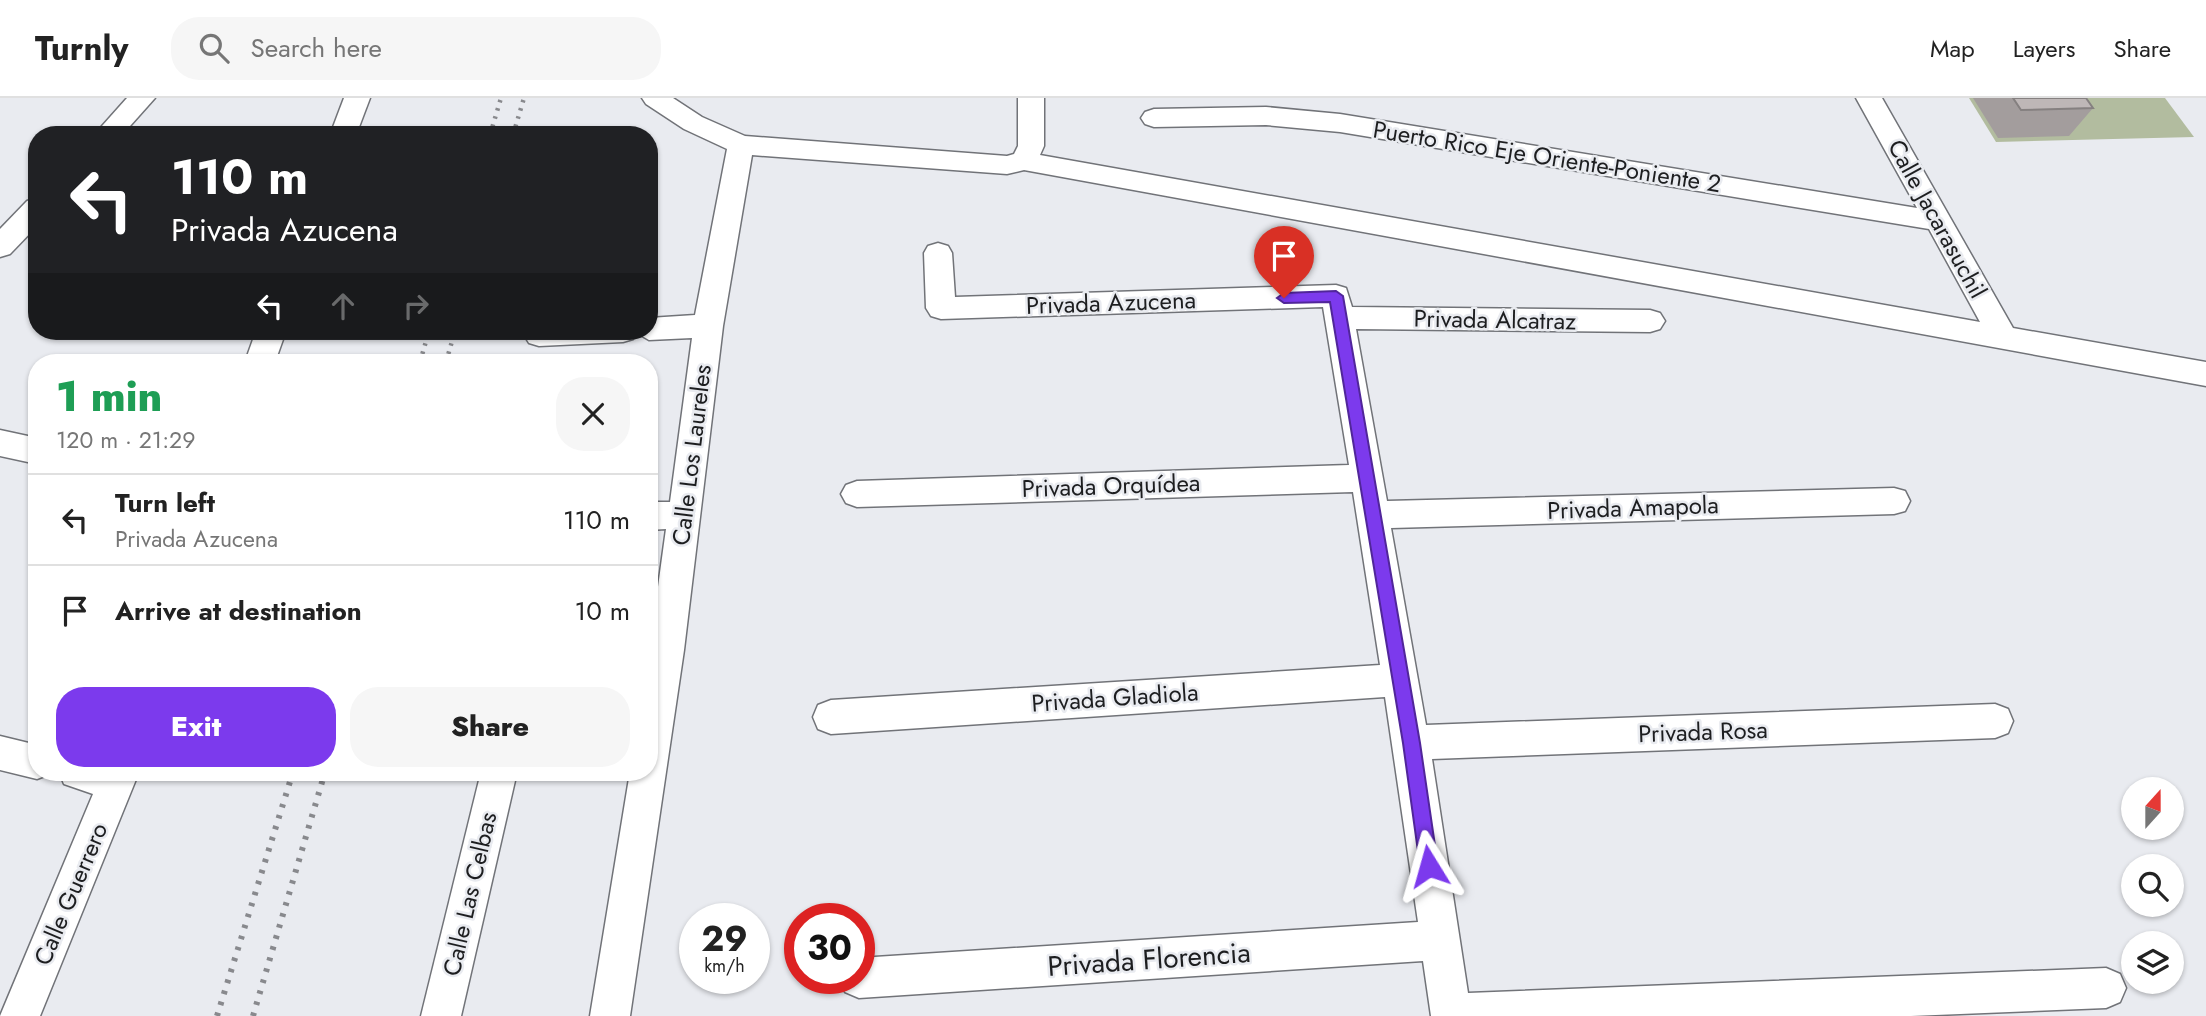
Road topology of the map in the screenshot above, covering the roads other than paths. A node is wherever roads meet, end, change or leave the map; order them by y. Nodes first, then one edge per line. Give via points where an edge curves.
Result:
1 (142, 98) edge
2 (357, 98) edge
3 (656, 98) edge
4 (1031, 98) edge
5 (1869, 98) edge
6 (1337, 110) edge
7 (1154, 118) dead end
8 (116, 126) edge
9 (346, 126) edge
10 (741, 145) junction
11 (1027, 154) junction
12 (24, 218) edge
13 (1938, 220) junction
14 (0, 247) edge
15 (938, 253) dead end
16 (1338, 307) junction
17 (1650, 321) dead end
18 (708, 326) junction
19 (658, 329) edge
20 (2005, 340) junction
21 (2206, 374) edge
22 (0, 443) edge
23 (28, 449) edge
24 (1366, 478) junction
25 (857, 494) dead end
26 (1894, 501) dead end
27 (1372, 515) junction
28 (658, 516) edge
29 (685, 516) junction
30 (658, 651) edge
31 (1400, 680) junction
32 (831, 717) dead end
33 (1994, 721) dead end
34 (1411, 743) junction
35 (0, 752) edge
36 (28, 760) edge
37 (117, 781) edge
38 (497, 781) edge
39 (647, 781) edge
40 (1439, 940) junction
41 (875, 977) edge
42 (2106, 988) dead end
43 (1451, 1015) edge
44 (20, 1016) edge
45 (441, 1016) edge
46 (610, 1016) edge

1 - 8 street
2 - 9 street
3 - 10 street via 693,123
4 - 11 street
5 - 13 street, Calle Jacarasuchil
6 - 7 street, Puerto Rico Eje Oriente-Poniente 2
6 - 13 street, Puerto Rico Eje Oriente-Poniente 2
10 - 11 street via 1007,165
10 - 18 street, Calle Los Laureles
11 - 20 street
12 - 14 street
13 - 20 street, Calle Jacarasuchil
15 - 16 street, Privada Azucena via 941,308
16 - 17 street, Privada Alcatraz
16 - 24 street
18 - 19 street
18 - 29 street, Calle Los Laureles
20 - 21 street
22 - 23 street
24 - 25 street, Privada Orquídea
24 - 27 street
26 - 27 street, Privada Amapola
27 - 31 street
28 - 29 street
29 - 30 street, Calle Los Laureles
31 - 32 street, Privada Gladiola
31 - 34 street
33 - 34 street, Privada Rosa
34 - 40 street
35 - 36 street
37 - 44 street, Calle Guerrero
38 - 45 street, Calle Las Celbas
39 - 46 street
40 - 41 street, Privada Florencia
40 - 43 street
42 - 43 street

